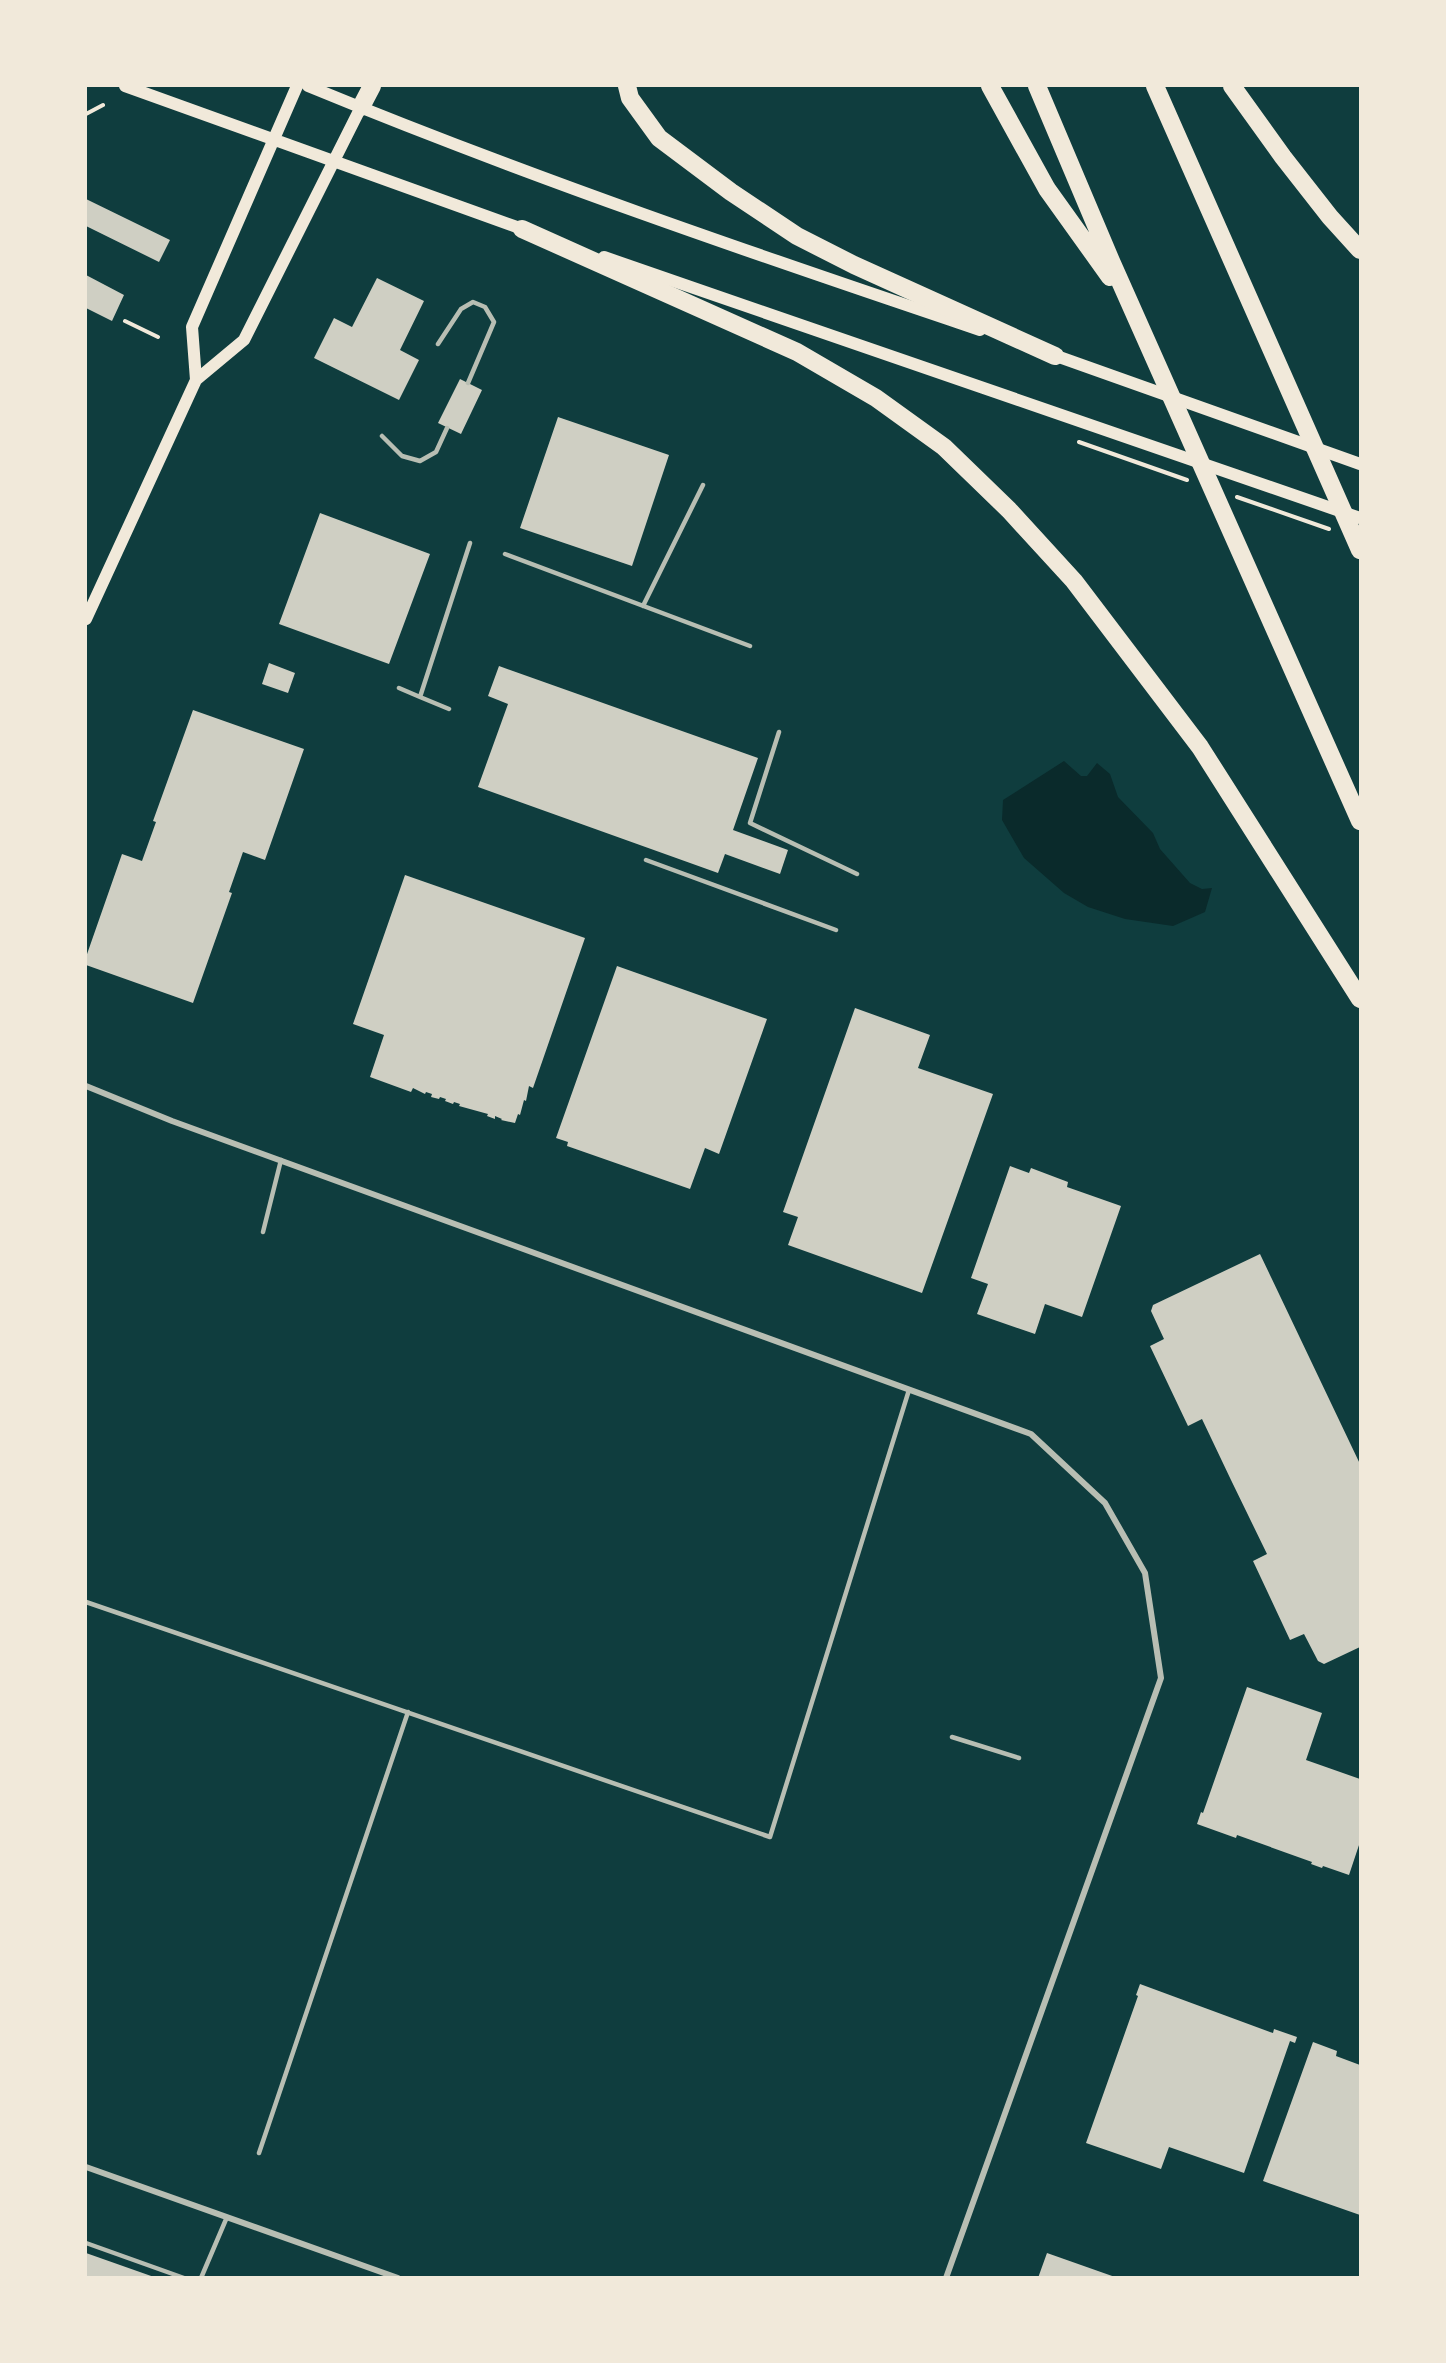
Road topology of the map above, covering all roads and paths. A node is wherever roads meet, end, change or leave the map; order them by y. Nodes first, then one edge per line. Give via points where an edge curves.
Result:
1 (125, 86) edge
2 (297, 86) edge
3 (308, 86) edge
4 (372, 86) edge
5 (627, 86) edge
6 (990, 86) edge
7 (1037, 86) edge
8 (1155, 86) edge
9 (1232, 86) edge
10 (103, 105) dead end
11 (361, 107) junction
12 (86, 114) edge
13 (274, 139) junction
14 (335, 161) junction
15 (522, 229) junction
16 (1360, 250) edge
17 (1133, 309) junction
18 (125, 321) dead end
19 (158, 337) dead end
20 (438, 344) dead end
21 (1055, 356) junction
22 (196, 380) junction
23 (468, 383) dead end
24 (447, 428) dead end
25 (382, 436) dead end
26 (1360, 464) edge
27 (703, 485) dead end
28 (1360, 518) edge
29 (470, 543) dead end
30 (1360, 550) edge
31 (505, 554) dead end
32 (643, 606) junction
33 (86, 619) edge
34 (750, 646) dead end
35 (399, 688) dead end
36 (420, 697) junction
37 (449, 709) dead end
38 (779, 732) dead end
39 (1360, 821) edge
40 (646, 860) dead end
41 (857, 874) dead end
42 (836, 930) dead end
43 (1360, 999) edge
44 (86, 1086) edge
45 (281, 1160) junction
46 (263, 1232) dead end
47 (909, 1390) junction
48 (86, 1602) edge
49 (408, 1713) junction
50 (952, 1737) dead end
51 (1019, 1758) dead end
52 (259, 2153) dead end
53 (86, 2167) edge
54 (228, 2217) junction
55 (86, 2243) edge
56 (184, 2277) edge
57 (201, 2277) edge
58 (398, 2277) edge
59 (946, 2277) edge

1 - 13 main road
2 - 13 main road
3 - 11 main road
4 - 11 highway
5 - 21 highway via 630,98 659,138 797,236
6 - 17 highway via 1047,189
7 - 17 highway
8 - 30 highway
9 - 16 highway via 1317,200
10 - 12 path
11 - 14 main road
11 - 21 main road via 541,178
13 - 14 main road
13 - 22 main road via 192,327
14 - 15 main road
14 - 22 main road via 244,340
15 - 28 main road
15 - 43 highway via 797,352 876,398 944,447 1074,581 1200,747
17 - 39 highway
18 - 19 path
20 - 23 lane via 461,309 473,302 485,307 494,322
21 - 26 main road
22 - 33 main road
24 - 25 lane via 436,452 420,461 402,456
27 - 32 lane
29 - 36 lane
31 - 32 lane
32 - 34 lane
35 - 36 lane
36 - 37 lane
38 - 41 lane via 750,823
40 - 42 lane
44 - 45 street
45 - 46 lane
45 - 47 street
47 - 49 lane via 770,1837
47 - 59 street via 1031,1434 1105,1503 1144,1573 1161,1678
48 - 49 lane
49 - 52 lane
50 - 51 lane
53 - 54 street
54 - 57 lane
54 - 58 street
55 - 56 lane

